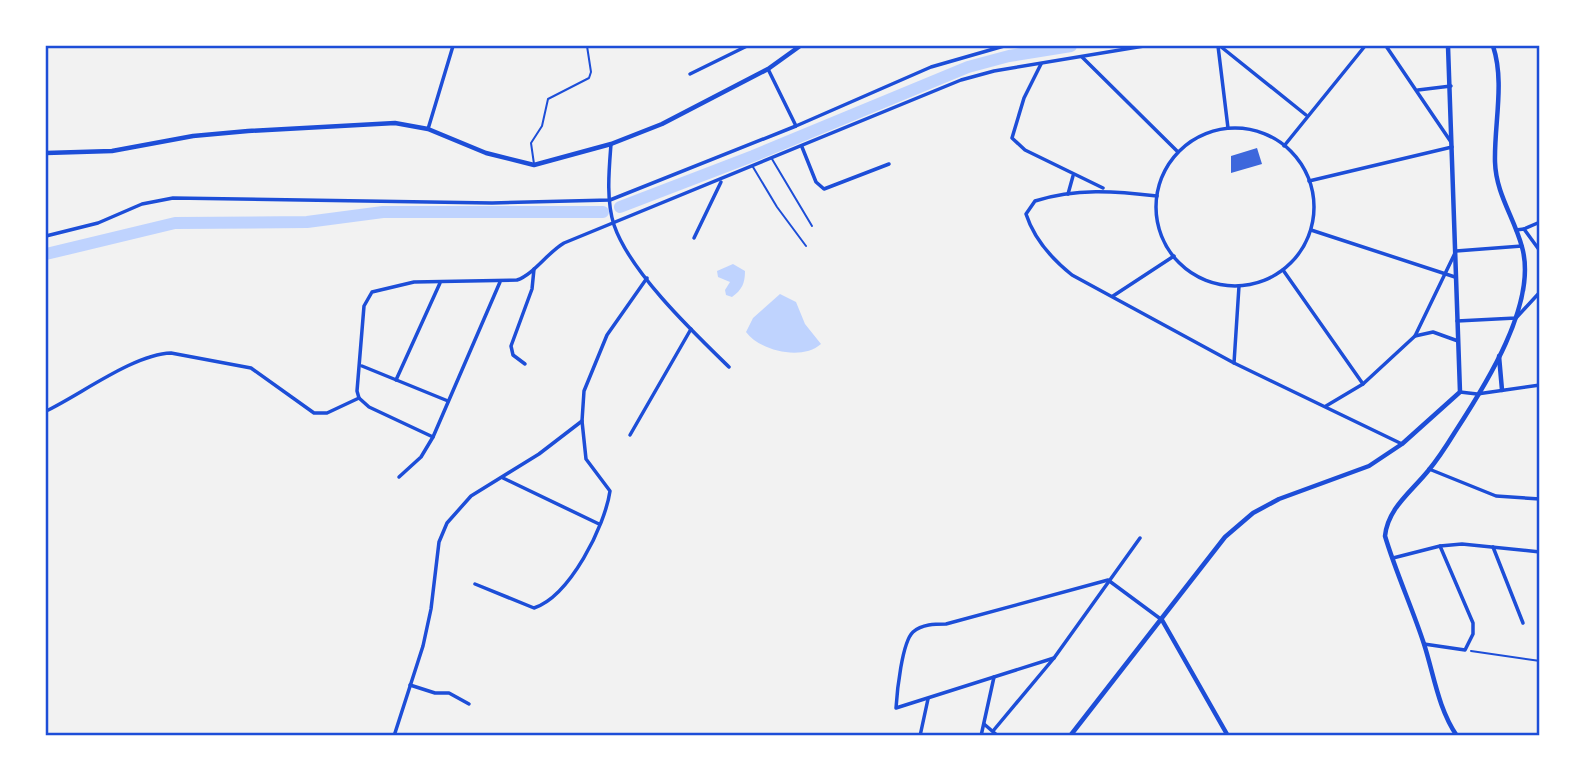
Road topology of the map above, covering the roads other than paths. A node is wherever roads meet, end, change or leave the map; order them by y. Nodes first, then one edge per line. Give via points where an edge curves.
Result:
1 (453, 46) edge
2 (587, 46) edge
3 (747, 46) edge
4 (1004, 46) edge
5 (1144, 46) edge
6 (1219, 46) edge
7 (1365, 46) edge
8 (1386, 46) edge
9 (1448, 46) edge
10 (1493, 46) edge
11 (797, 47) edge
12 (1082, 57) junction
13 (1041, 65) junction
14 (768, 69) junction
15 (690, 74) dead end
16 (1451, 86) junction
17 (1418, 90) junction
18 (1306, 116) junction
19 (796, 126) junction
20 (1228, 128) junction
21 (428, 129) junction
22 (611, 144) junction
23 (1451, 145) junction
24 (1284, 146) junction
25 (802, 147) junction
26 (1178, 152) junction
27 (46, 153) edge
28 (772, 159) junction
29 (889, 164) dead end
30 (534, 165) junction
31 (753, 167) junction
32 (1074, 175) junction
33 (722, 180) junction
34 (1309, 181) junction
35 (1105, 189) junction
36 (1068, 194) junction
37 (1157, 196) junction
38 (610, 200) junction
39 (1539, 222) edge
40 (614, 223) junction
41 (812, 226) dead end
42 (1524, 229) junction
43 (1311, 230) junction
44 (1516, 230) junction
45 (46, 236) edge
46 (694, 238) dead end
47 (806, 246) dead end
48 (1522, 247) junction
49 (1456, 251) junction
50 (1539, 251) edge
51 (1174, 256) junction
52 (534, 267) junction
53 (1283, 270) junction
54 (1443, 275) junction
55 (647, 278) junction
56 (1457, 278) junction
57 (500, 282) junction
58 (440, 283) junction
59 (1239, 286) junction
60 (1539, 292) edge
61 (1113, 296) junction
62 (1516, 317) junction
63 (1457, 321) junction
64 (691, 329) junction
65 (1415, 336) junction
66 (1458, 341) junction
67 (1500, 352) junction
68 (1234, 363) junction
69 (525, 364) dead end
70 (362, 366) junction
71 (729, 367) dead end
72 (396, 380) junction
73 (1363, 384) junction
74 (1539, 385) edge
75 (1502, 390) junction
76 (1460, 392) junction
77 (1478, 394) junction
78 (359, 398) junction
79 (448, 401) junction
80 (1326, 406) junction
81 (46, 411) edge
82 (582, 421) junction
83 (630, 435) dead end
84 (433, 437) junction
85 (1402, 444) junction
86 (1429, 469) junction
87 (399, 477) dead end
88 (503, 478) junction
89 (1539, 499) edge
90 (599, 524) junction
91 (1140, 538) dead end
92 (1440, 546) junction
93 (1493, 547) junction
94 (1539, 552) edge
95 (1392, 559) junction
96 (1108, 580) junction
97 (475, 584) dead end
98 (1161, 620) junction
99 (1523, 623) dead end
100 (1424, 644) junction
101 (1054, 658) junction
102 (994, 677) junction
103 (410, 685) junction
104 (928, 699) junction
105 (469, 704) dead end
106 (984, 724) junction
107 (993, 732) junction
108 (394, 736) edge
109 (920, 736) edge
110 (981, 736) edge
111 (998, 736) edge
112 (1070, 736) edge
113 (1228, 736) edge
114 (1457, 736) edge

1 - 21 street
2 - 30 lane via 589,78 548,99 542,126 531,143
3 - 15 street
4 - 19 street via 931,67
5 - 12 street
6 - 18 street
6 - 20 street
7 - 18 street
8 - 17 street
9 - 16 street
10 - 44 street via 1498,75 1498,187
11 - 14 street
12 - 13 street
12 - 26 street
13 - 25 street via 961,80
13 - 32 street via 1011,133 1025,150
14 - 19 street
14 - 22 street via 662,124
16 - 17 street
16 - 23 street
17 - 23 street
18 - 24 street
19 - 38 street
20 - 24 street via 1259,132
20 - 26 street via 1197,138
21 - 27 street via 370,123 193,136 112,151
21 - 30 street via 486,153
22 - 30 street
22 - 38 street
23 - 34 street
23 - 49 street
24 - 34 street
25 - 28 street
25 - 29 street via 816,182 824,189
26 - 37 street via 1164,172
28 - 31 street
28 - 41 lane
31 - 33 street
31 - 47 lane
32 - 35 street
32 - 36 street
33 - 40 street
33 - 46 street
34 - 43 street via 1314,205
35 - 36 street
35 - 37 street
36 - 61 street via 1035,201 1026,214 1030,225 1055,262
37 - 51 street via 1158,223
38 - 40 street
38 - 45 street via 480,203 173,198
39 - 42 street
40 - 52 street via 564,243
40 - 55 street
42 - 44 street
42 - 50 street
43 - 53 street via 1303,248
43 - 54 street
44 - 48 street
48 - 49 street
48 - 62 street via 1526,279
49 - 54 street
49 - 56 street
51 - 59 street via 1208,281
51 - 61 street
52 - 57 street via 523,278
52 - 69 street via 532,289 511,346 513,355
53 - 59 street
53 - 73 street
54 - 56 street
54 - 65 street
55 - 64 street
55 - 82 street via 607,335 593,365 584,391
56 - 63 street
57 - 58 street
57 - 79 street
58 - 70 street via 392,285 372,292 364,306
58 - 72 street
59 - 68 street
60 - 62 street
61 - 68 street
62 - 63 street
62 - 67 street
63 - 66 street
64 - 71 street
64 - 83 street
65 - 66 street via 1433,332
65 - 73 street
66 - 76 street
67 - 75 street
67 - 77 street
68 - 80 street
70 - 72 street
70 - 78 street
72 - 79 street
73 - 80 street
74 - 75 street
75 - 77 street
76 - 77 street
76 - 85 street
77 - 86 street
78 - 81 street via 327,414 314,413 251,368 165,353 113,374
78 - 84 street
79 - 84 street
80 - 85 street
82 - 88 street
82 - 90 street via 586,459 610,491
84 - 87 street via 421,457
85 - 98 street via 1369,466 1253,513 1225,537
86 - 89 street via 1496,496
86 - 95 street via 1387,521 1385,536
88 - 90 street
88 - 103 street via 471,496 447,523 439,542 431,609
90 - 97 street via 579,567 538,607
91 - 96 street
92 - 93 street
92 - 95 street
92 - 100 street via 1473,623 1473,634 1465,650
93 - 94 street
93 - 99 street
95 - 100 street
96 - 98 street
96 - 101 street
96 - 104 street via 914,631 906,643 896,708
98 - 112 street
98 - 113 street
100 - 114 street via 1438,694
101 - 102 street
101 - 107 street
102 - 104 street
102 - 106 street
103 - 105 street via 449,693
103 - 108 street
104 - 109 street
106 - 107 street
106 - 110 street
107 - 111 street

